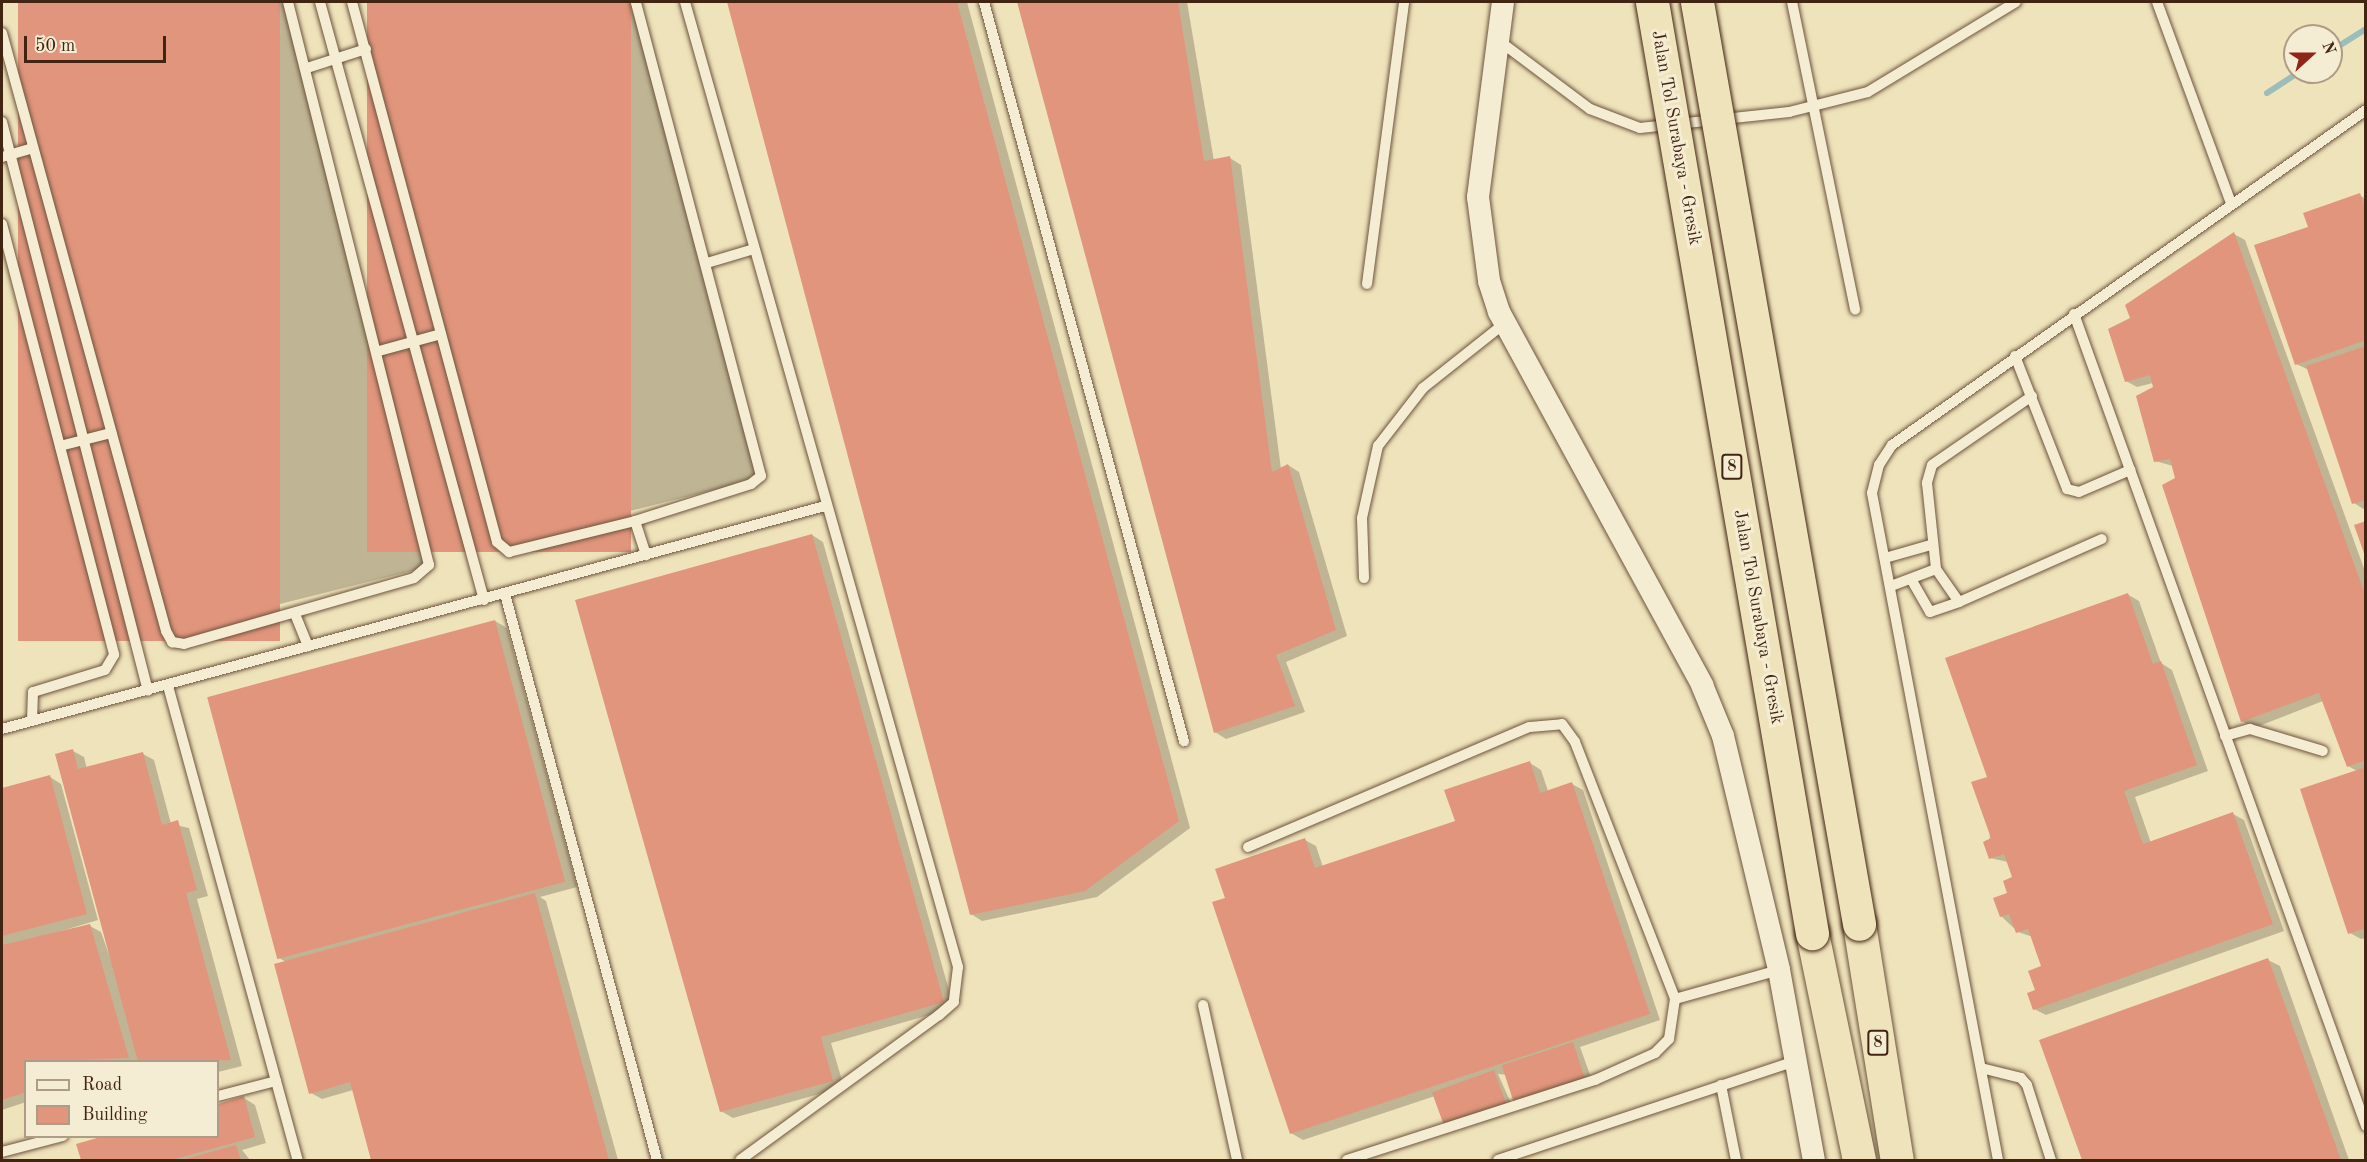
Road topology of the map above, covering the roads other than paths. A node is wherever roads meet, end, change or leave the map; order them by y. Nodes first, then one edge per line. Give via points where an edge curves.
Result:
1 (288, 2) edge
2 (320, 2) edge
3 (352, 2) edge
4 (636, 2) edge
5 (685, 2) edge
6 (984, 2) edge
7 (1404, 2) edge
8 (1503, 2) edge
9 (1652, 2) edge
10 (1697, 2) edge
11 (1792, 2) edge
12 (2016, 2) edge
13 (2157, 2) edge
14 (2, 33) edge
15 (1498, 39) junction
16 (366, 49) junction
17 (336, 58) junction
18 (307, 68) junction
19 (1810, 108) junction
20 (2366, 110) edge
21 (2, 122) edge
22 (33, 148) junction
23 (6, 156) edge
24 (2230, 200) junction
25 (2, 224) edge
26 (754, 249) junction
27 (707, 263) junction
28 (1367, 284) dead end
29 (1855, 310) dead end
30 (2073, 314) junction
31 (1505, 323) junction
32 (441, 334) junction
33 (411, 343) junction
34 (379, 351) junction
35 (2015, 356) junction
36 (2032, 396) junction
37 (111, 433) junction
38 (84, 439) junction
39 (60, 446) junction
40 (2130, 470) junction
41 (825, 506) junction
42 (635, 520) junction
43 (2102, 539) dead end
44 (1931, 545) junction
45 (646, 555) junction
46 (1886, 558) junction
47 (1936, 569) junction
48 (1364, 578) dead end
49 (1911, 579) junction
50 (1891, 586) junction
51 (505, 594) junction
52 (484, 600) junction
53 (1959, 602) junction
54 (295, 614) junction
55 (308, 647) junction
56 (168, 686) junction
57 (148, 691) junction
58 (32, 721) junction
59 (2, 729) edge
60 (2225, 736) junction
61 (1184, 741) dead end
62 (2323, 751) dead end
63 (1248, 847) dead end
64 (1779, 970) junction
65 (1675, 999) junction
66 (1203, 1005) dead end
67 (1796, 1060) junction
68 (1981, 1068) junction
69 (276, 1081) junction
70 (1721, 1085) junction
71 (219, 1096) edge
72 (2366, 1126) edge
73 (59, 1138) edge
74 (2, 1152) edge
75 (298, 1161) edge
76 (657, 1161) edge
77 (740, 1161) edge
78 (1236, 1161) edge
79 (1347, 1161) edge
80 (1498, 1161) edge
81 (1736, 1161) edge
82 (1814, 1161) edge
83 (1859, 1161) edge
84 (1897, 1161) edge
85 (1998, 1161) edge
86 (2051, 1161) edge

1 - 18 lane
2 - 17 lane
3 - 16 lane
4 - 27 lane
5 - 26 lane
6 - 61 lane
7 - 28 lane
8 - 15 street
9 - 83 highway, Jalan Tol Surabaya - Gresik / 8, bridge via 1812,933
10 - 84 highway, 8, bridge
11 - 19 lane
12 - 19 lane via 1868,92
13 - 24 lane
14 - 22 lane
15 - 19 lane via 1590,109 1640,128
15 - 31 street via 1478,196 1482,250
16 - 17 lane
16 - 32 lane
17 - 18 lane
17 - 33 lane
18 - 34 lane
19 - 29 lane
20 - 24 lane
21 - 23 lane
22 - 23 lane
22 - 37 lane
23 - 38 lane
24 - 30 lane
25 - 39 lane
26 - 27 lane
26 - 41 lane
27 - 42 lane via 761,476 751,484
30 - 35 lane
30 - 40 lane
31 - 48 lane via 1423,388 1378,447 1362,518
31 - 64 street via 1626,545 1723,736
32 - 33 lane
32 - 42 lane via 500,549 512,552
33 - 34 lane
33 - 52 lane
34 - 54 lane via 427,571
35 - 36 lane
35 - 46 lane via 1892,445 1879,465 1872,493
36 - 40 lane via 2067,489 2079,492
36 - 44 lane via 1932,465 1927,483
37 - 38 lane
37 - 54 lane via 168,638 184,644
38 - 39 lane
38 - 57 lane
39 - 58 lane via 114,659 105,670 33,692
40 - 60 lane
41 - 45 lane
41 - 77 lane via 958,967 956,993 939,1015
42 - 45 lane
43 - 53 lane
44 - 46 lane
44 - 47 lane
45 - 51 lane
46 - 50 lane
47 - 49 lane
47 - 53 lane
49 - 50 lane
49 - 53 lane via 1930,612
50 - 68 lane
51 - 52 lane
51 - 76 lane
52 - 55 lane
54 - 55 lane
55 - 56 lane
56 - 57 lane
56 - 69 lane
57 - 58 lane
58 - 59 lane
60 - 62 lane via 2250,729
60 - 72 lane
63 - 65 lane via 1530,727 1562,724 1575,742
64 - 65 lane
64 - 67 street
65 - 79 lane via 1669,1039 1655,1053 1585,1084
66 - 78 lane
67 - 70 lane
67 - 82 street
68 - 85 lane
68 - 86 lane via 2021,1078 2027,1085
69 - 71 lane
69 - 75 lane
70 - 80 lane
70 - 81 lane
73 - 74 lane

